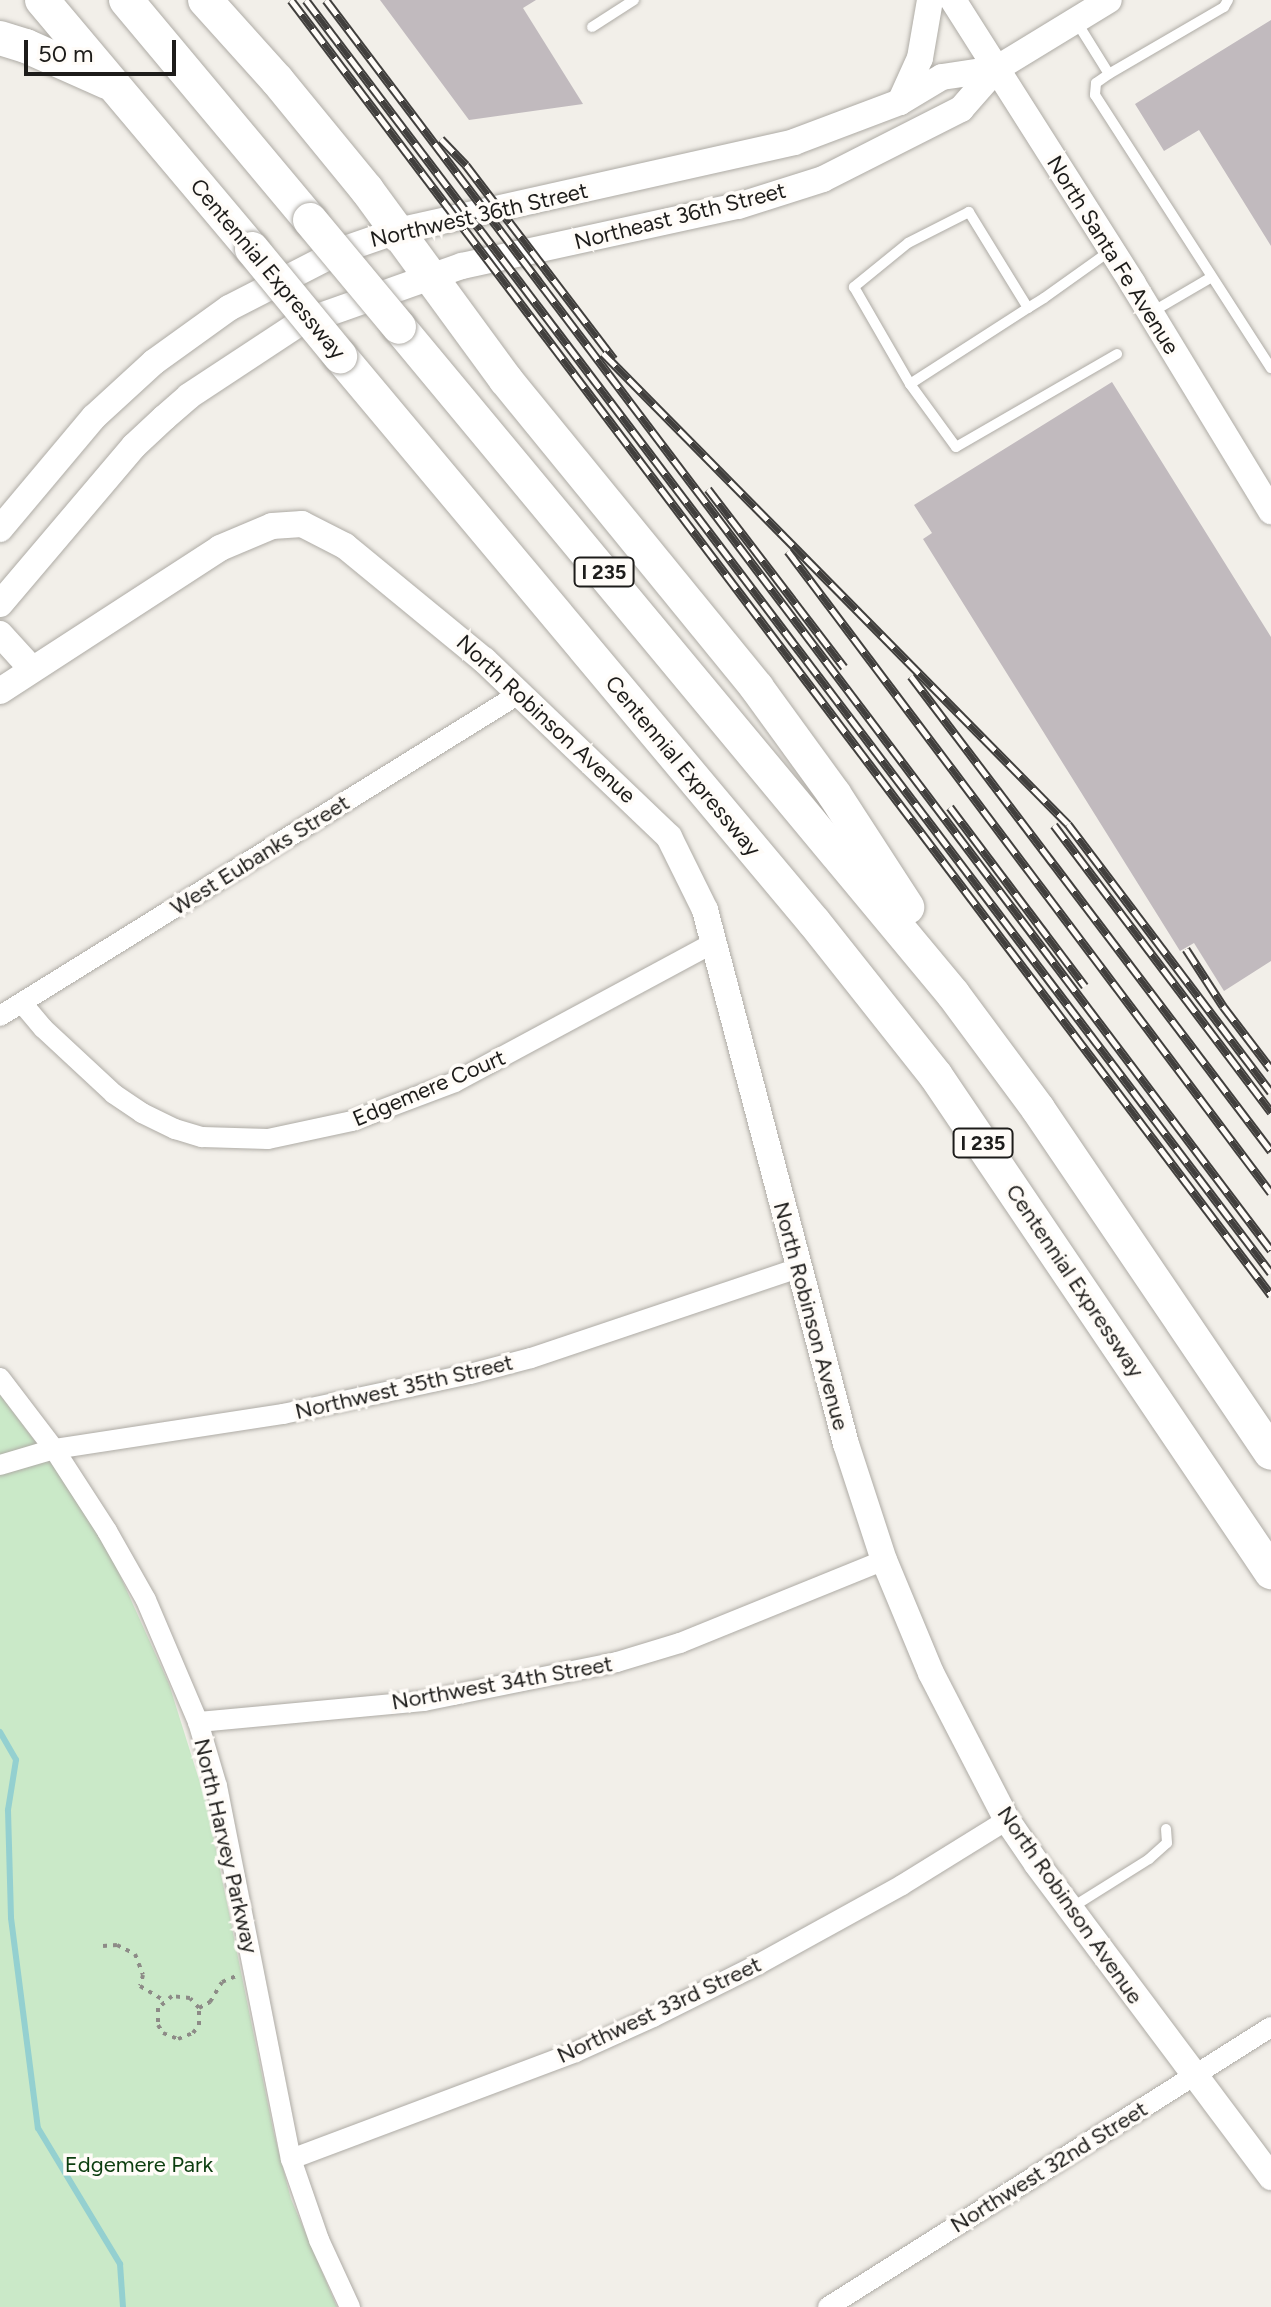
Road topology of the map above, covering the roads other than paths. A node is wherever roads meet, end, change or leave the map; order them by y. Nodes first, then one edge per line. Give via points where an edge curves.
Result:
1 (42, 0) edge
2 (126, 0) edge
3 (205, 0) edge
4 (634, 0) edge
5 (930, 0) edge
6 (953, 0) edge
7 (1109, 0) edge
8 (1228, 0) edge
9 (1075, 20) junction
10 (592, 27) dead end
11 (0, 38) edge
12 (996, 69) junction
13 (1109, 74) junction
14 (114, 85) junction
15 (900, 102) junction
16 (397, 231) junction
17 (1111, 250) junction
18 (484, 261) joint
19 (430, 276) junction
20 (1212, 277) junction
21 (1028, 308) junction
22 (1151, 313) junction
23 (1117, 354) dead end
24 (1271, 368) edge
25 (910, 384) junction
26 (1271, 511) edge
27 (0, 529) edge
28 (0, 604) edge
29 (0, 634) edge
30 (32, 669) junction
31 (0, 691) edge
32 (519, 694) junction
33 (713, 943) junction
34 (22, 1003) junction
35 (0, 1016) edge
36 (1038, 1109) junction
37 (798, 1268) junction
38 (0, 1378) edge
39 (54, 1449) junction
40 (1271, 1453) edge
41 (0, 1465) edge
42 (884, 1560) junction
43 (1271, 1572) edge
44 (198, 1722) junction
45 (1007, 1820) junction
46 (1166, 1829) dead end
47 (1069, 1909) junction
48 (1271, 2027) edge
49 (1194, 2075) junction
50 (291, 2159) junction
51 (1271, 2177) edge
52 (350, 2307) edge
53 (828, 2307) edge

1 - 14 highway, Centennial Expressway / I 235
2 - 36 highway, I 235, bridge via 873,895
3 - 16 highway via 277,80
4 - 10 lane
5 - 15 street via 920,58
6 - 12 street, North Santa Fe Avenue
7 - 9 street, Northeast 36th Street
8 - 13 lane
9 - 12 street, Northeast 36th Street
9 - 13 lane
11 - 14 highway
12 - 15 street, Northwest 36th Street via 942,77
12 - 17 street, North Santa Fe Avenue
12 - 18 street, Northeast 36th Street via 961,109 823,179 699,216
13 - 20 lane via 1096,83 1095,95
14 - 43 highway, Centennial Expressway / I 235, bridge via 814,922 936,1076
15 - 16 street, Northwest 36th Street via 770,148
16 - 19 highway
16 - 27 street, Northwest 36th Street via 306,267 198,328 94,417
17 - 21 lane
17 - 22 street, North Santa Fe Avenue
18 - 19 street, Northwest 36th Street
19 - 28 street via 308,319 189,396 134,446
19 - 36 highway via 506,380 757,688
20 - 22 lane
20 - 24 lane
21 - 25 lane
21 - 25 lane via 969,212 908,243 854,287
22 - 26 street, North Santa Fe Avenue
23 - 25 lane via 956,447
29 - 30 street
30 - 31 street
30 - 32 street, North Robinson Avenue via 220,548 272,526 302,524 353,552
32 - 33 street, North Robinson Avenue via 669,837 692,877
32 - 34 street, West Eubanks Street
33 - 34 street, Edgemere Court via 455,1082 352,1121 268,1139 202,1137 142,1113 102,1083
33 - 37 street, North Robinson Avenue
34 - 35 street, West Eubanks Street
36 - 40 highway, I 235
37 - 39 street, Northwest 35th Street via 470,1374 283,1414
37 - 42 street, North Robinson Avenue
38 - 39 street, North Harvey Parkway
39 - 41 street, Northwest 35th Street
39 - 44 street, North Harvey Parkway via 146,1600
42 - 44 street, Northwest 34th Street via 680,1643 588,1669 424,1701
42 - 45 street, North Robinson Avenue via 931,1673
44 - 50 street, North Harvey Parkway via 217,1786
45 - 47 street, North Robinson Avenue
45 - 50 street, Northwest 33rd Street via 863,1906 653,2017 576,2052
46 - 47 lane via 1167,1843 1149,1859
47 - 49 street, North Robinson Avenue
48 - 49 street, Northwest 32nd Street
49 - 51 street, North Robinson Avenue
49 - 53 street, Northwest 32nd Street
50 - 52 street, North Harvey Parkway

